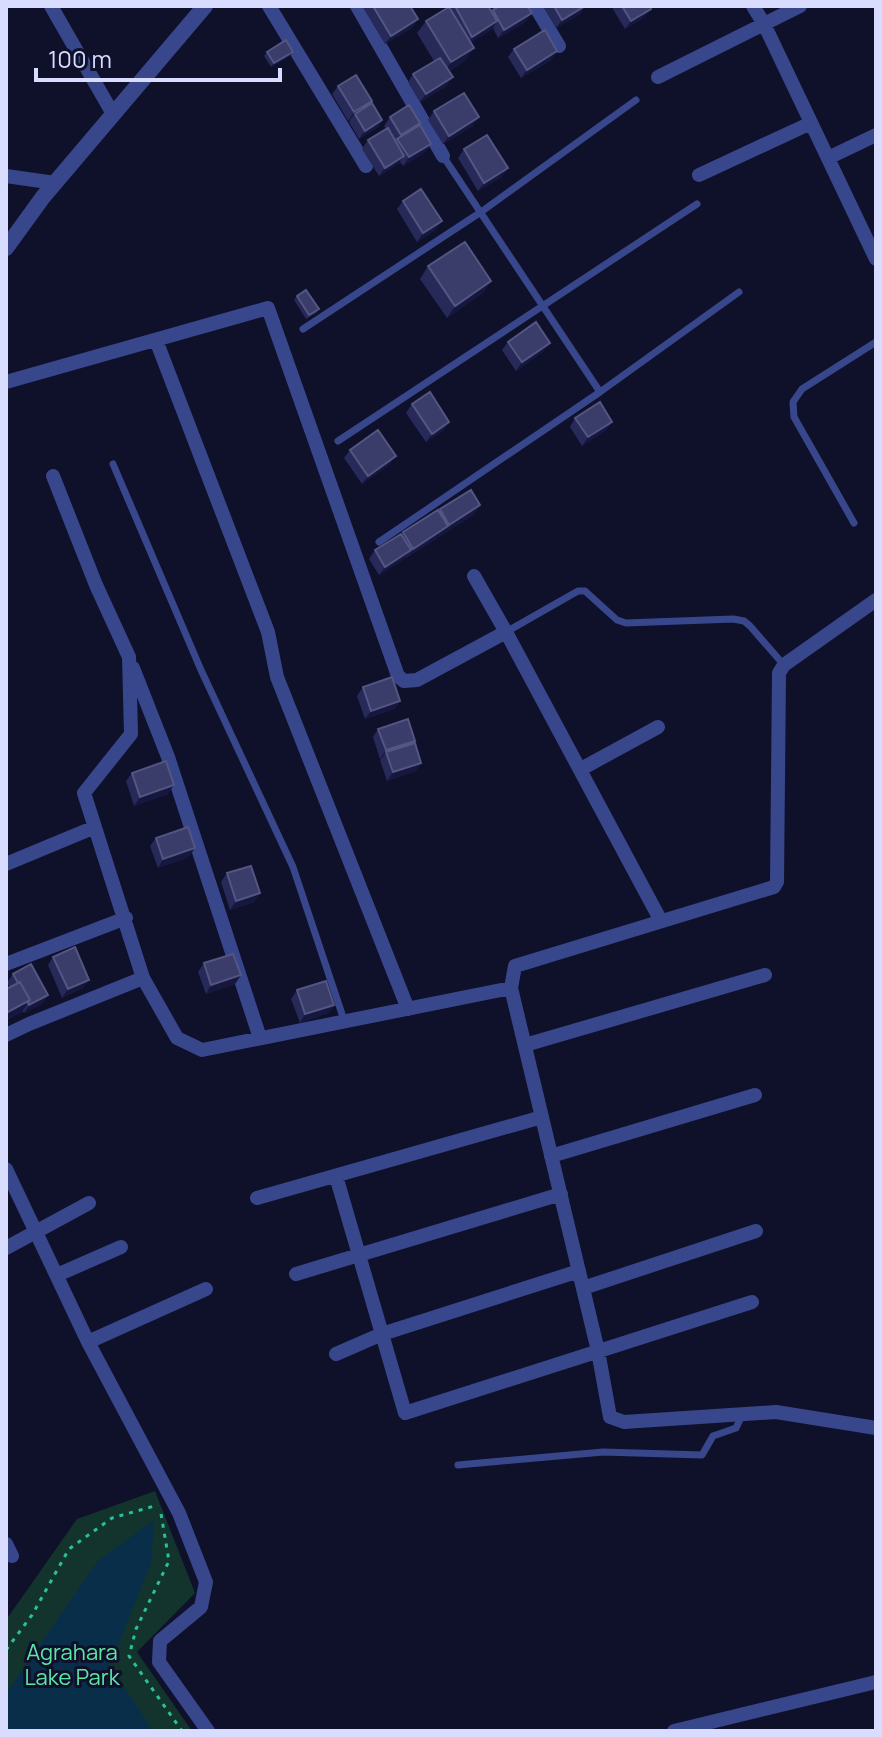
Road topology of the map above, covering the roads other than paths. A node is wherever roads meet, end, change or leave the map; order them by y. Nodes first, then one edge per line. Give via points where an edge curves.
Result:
1 (51, 6) edge
2 (205, 6) edge
3 (269, 6) edge
4 (357, 6) edge
5 (535, 6) edge
6 (753, 6) edge
7 (800, 6) edge
8 (764, 24) junction
9 (559, 46) dead end
10 (658, 77) dead end
11 (636, 100) dead end
12 (113, 114) junction
13 (811, 123) junction
14 (876, 135) edge
15 (443, 156) joint
16 (828, 158) junction
17 (366, 166) dead end
18 (699, 175) dead end
19 (6, 176) edge
20 (55, 183) junction
21 (697, 204) dead end
22 (481, 212) junction
23 (869, 227) edge
24 (6, 248) edge
25 (876, 259) edge
26 (739, 292) dead end
27 (543, 306) junction
28 (303, 329) dead end
29 (156, 340) junction
30 (876, 342) edge
31 (6, 382) edge
32 (600, 392) junction
33 (338, 441) dead end
34 (113, 464) dead end
35 (53, 476) dead end
36 (854, 523) dead end
37 (379, 542) dead end
38 (474, 576) dead end
39 (876, 600) edge
40 (506, 632) junction
41 (129, 657) junction
42 (784, 665) junction
43 (658, 727) dead end
44 (581, 769) junction
45 (95, 827) junction
46 (6, 864) edge
47 (126, 918) junction
48 (661, 921) junction
49 (6, 964) edge
50 (765, 975) dead end
51 (143, 978) junction
52 (511, 988) junction
53 (408, 1009) junction
54 (346, 1023) junction
55 (6, 1035) edge
56 (260, 1038) junction
57 (525, 1045) junction
58 (755, 1095) dead end
59 (542, 1117) junction
60 (551, 1156) junction
61 (6, 1169) edge
62 (336, 1176) junction
63 (561, 1194) junction
64 (257, 1198) dead end
65 (89, 1203) dead end
66 (756, 1231) dead end
67 (36, 1233) junction
68 (121, 1247) dead end
69 (6, 1248) edge
70 (359, 1255) junction
71 (579, 1271) junction
72 (296, 1274) dead end
73 (57, 1275) junction
74 (583, 1288) junction
75 (206, 1289) dead end
76 (752, 1302) dead end
77 (382, 1334) junction
78 (88, 1342) junction
79 (598, 1351) junction
80 (336, 1354) dead end
81 (742, 1414) junction
82 (876, 1428) edge
83 (458, 1465) dead end
84 (876, 1682) edge
85 (208, 1731) edge
86 (674, 1731) edge

1 - 12 street
2 - 12 street
3 - 17 street
4 - 15 street
5 - 9 street
6 - 8 street
7 - 8 street
8 - 10 street
8 - 13 street
11 - 22 lane
12 - 20 street
13 - 16 street
13 - 18 street
14 - 16 street
15 - 22 lane
16 - 23 street
19 - 20 street
20 - 24 street
21 - 27 lane
22 - 27 lane
22 - 28 lane
23 - 25 street
26 - 32 lane
27 - 32 lane
27 - 33 lane
29 - 31 street
29 - 40 street via 268,308 398,676 417,680
29 - 53 street via 268,632 277,677
30 - 36 lane via 802,389 793,402 794,417
32 - 37 lane
34 - 54 lane via 293,867
35 - 41 street
38 - 40 street
39 - 42 street
40 - 42 lane via 585,591 626,623 744,621
40 - 44 street
41 - 45 street via 131,734 84,793
41 - 56 street via 168,757
42 - 48 street via 778,682 777,882 768,891
43 - 44 street
44 - 48 street
45 - 46 street
45 - 47 street
47 - 49 street
47 - 51 street
48 - 52 street via 515,966
50 - 57 street
51 - 55 street
51 - 56 street via 177,1038 202,1050
52 - 53 street
52 - 57 street
53 - 54 street
54 - 56 street
57 - 59 street
58 - 60 street
59 - 60 street
59 - 62 street
60 - 63 street
61 - 67 street
62 - 64 street
62 - 70 street
63 - 70 street
63 - 71 street
65 - 67 street
66 - 74 street
67 - 69 street
67 - 73 street
68 - 73 street
70 - 72 street
70 - 77 street
71 - 74 street
71 - 77 street
73 - 78 street
74 - 79 street
75 - 78 street
76 - 79 street
77 - 79 street via 405,1413
77 - 80 street
78 - 85 street via 179,1513 206,1582 201,1607 160,1641 159,1662
79 - 81 street via 610,1417
81 - 82 street via 787,1412
81 - 83 lane via 736,1428 713,1436 702,1455 603,1452
84 - 86 street

